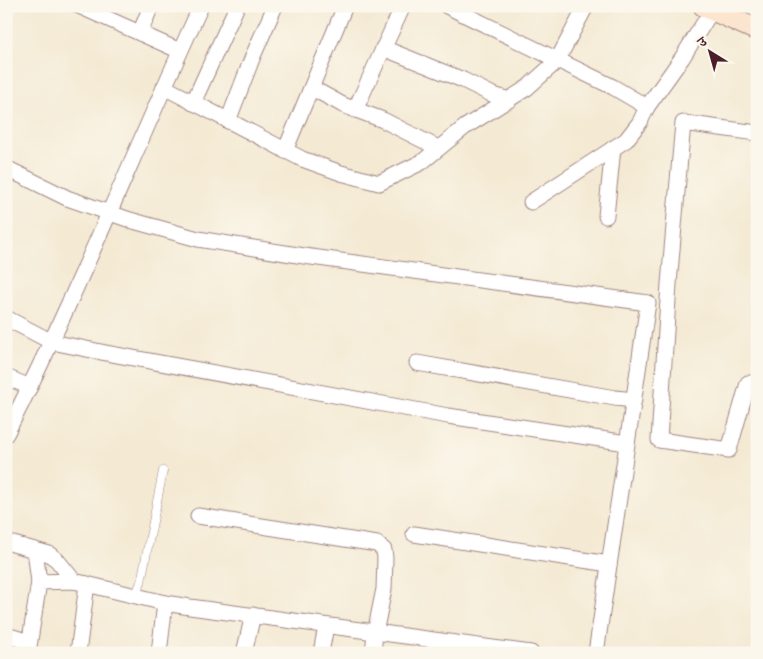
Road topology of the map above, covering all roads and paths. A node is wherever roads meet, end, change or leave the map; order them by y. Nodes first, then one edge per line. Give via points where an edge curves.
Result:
1 (80, 6) edge
2 (152, 6) edge
3 (201, 6) edge
4 (237, 6) edge
5 (275, 6) edge
6 (345, 6) edge
7 (403, 6) edge
8 (447, 6) edge
9 (586, 6) edge
10 (708, 8) edge
11 (757, 30) edge
12 (140, 33) junction
13 (383, 48) junction
14 (180, 51) junction
15 (557, 61) junction
16 (164, 87) junction
17 (312, 88) junction
18 (509, 100) junction
19 (194, 103) junction
20 (647, 107) junction
21 (356, 110) junction
22 (228, 121) junction
23 (757, 133) edge
24 (438, 148) junction
25 (614, 148) junction
26 (285, 150) junction
27 (6, 168) edge
28 (531, 202) dead end
29 (108, 212) junction
30 (606, 216) dead end
31 (6, 318) edge
32 (52, 342) junction
33 (417, 364) dead end
34 (6, 377) edge
35 (757, 384) edge
36 (30, 387) junction
37 (634, 400) junction
38 (6, 434) edge
39 (628, 443) junction
40 (163, 471) dead end
41 (198, 516) dead end
42 (414, 534) dead end
43 (6, 542) edge
44 (35, 550) junction
45 (609, 564) junction
46 (39, 582) junction
47 (80, 583) junction
48 (135, 596) junction
49 (165, 603) junction
50 (253, 616) junction
51 (326, 626) junction
52 (375, 633) junction
53 (6, 635) edge
54 (28, 648) edge
55 (467, 648) edge
56 (78, 653) edge
57 (159, 653) edge
58 (244, 653) edge
59 (322, 653) edge
60 (373, 653) edge
61 (531, 653) edge
62 (596, 653) edge

1 - 12 street
2 - 12 street
3 - 14 street
4 - 19 street
5 - 22 street
6 - 17 street
7 - 13 street
8 - 15 street
9 - 15 street
10 - 11 street
10 - 20 street via 682,58
12 - 14 street
13 - 18 street
13 - 21 street
14 - 16 street
15 - 18 street via 528,88
15 - 20 street
16 - 19 street
16 - 29 street
17 - 21 street
17 - 26 street
18 - 24 street
19 - 22 street
20 - 25 street via 626,140
21 - 24 street
22 - 26 street
23 - 35 street via 683,122 659,440 729,450 748,383
24 - 26 street via 422,162 379,183 341,173
25 - 28 street
25 - 30 street
27 - 29 street via 67,198
29 - 32 street
29 - 37 street via 198,239 648,302
31 - 32 street
32 - 36 street
32 - 39 street via 448,416
33 - 37 street
34 - 36 street
36 - 38 street
37 - 39 street
39 - 45 street
40 - 48 lane via 141,582
41 - 52 street via 377,544 384,550 386,558 384,589
42 - 45 street
43 - 44 street
44 - 46 street
44 - 47 street via 49,554
45 - 62 street
46 - 47 street
46 - 54 street
47 - 48 street
47 - 56 street
48 - 49 street
49 - 50 street
49 - 57 street
50 - 51 street
50 - 58 street
51 - 52 street
51 - 59 street
52 - 55 street
52 - 60 street
53 - 54 street
55 - 61 street

